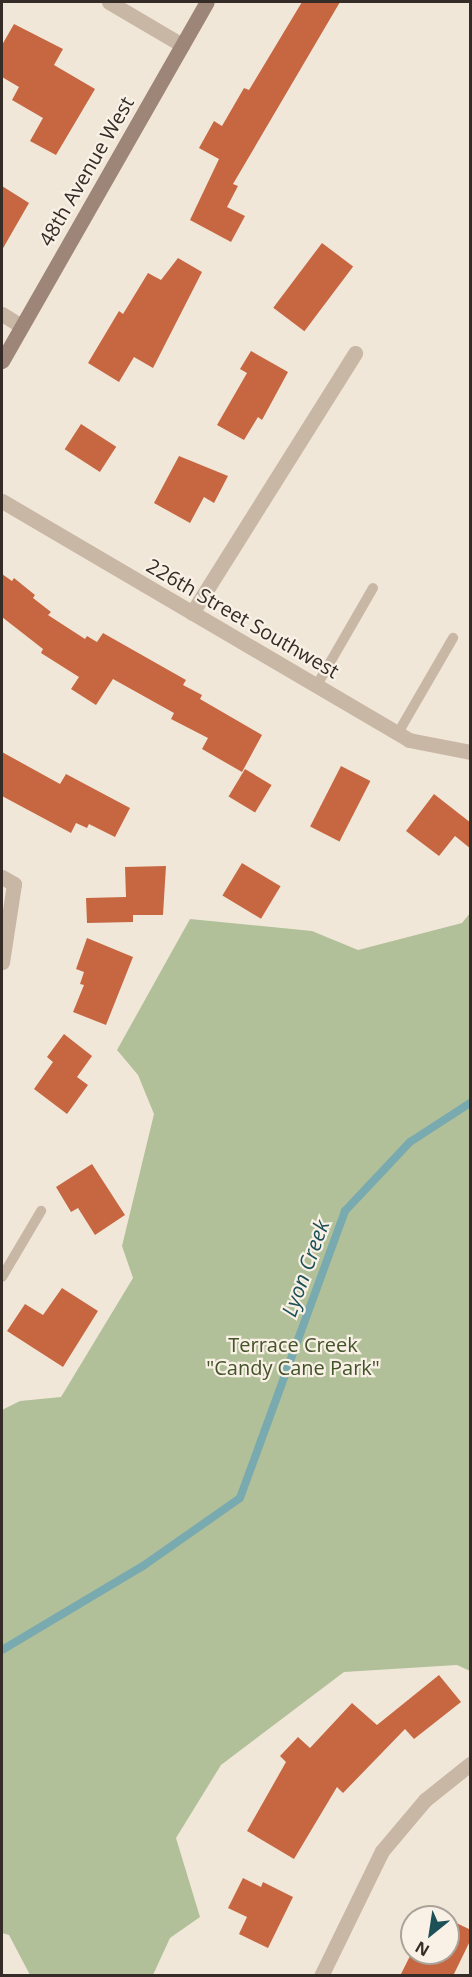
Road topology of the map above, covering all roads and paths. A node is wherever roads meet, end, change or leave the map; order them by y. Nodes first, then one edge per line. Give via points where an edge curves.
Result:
1 (109, 2) edge
2 (207, 2) edge
3 (182, 45) junction
4 (2, 314) edge
5 (21, 326) junction
6 (355, 353) dead end
7 (2, 361) edge
8 (2, 501) edge
9 (373, 588) dead end
10 (192, 613) junction
11 (453, 638) dead end
12 (317, 685) junction
13 (398, 733) junction
14 (471, 752) edge
15 (2, 877) edge
16 (2, 962) edge
17 (41, 1211) dead end
18 (2, 1277) edge
19 (471, 1764) edge
20 (321, 1976) edge

1 - 3 street
2 - 3 main road, 48th Avenue West
3 - 5 main road, 48th Avenue West
4 - 5 street
5 - 7 main road, 48th Avenue West
6 - 10 street
8 - 10 street, 226th Street Southwest
9 - 12 lane
10 - 12 street, 226th Street Southwest
11 - 13 lane
12 - 13 street, 226th Street Southwest
13 - 14 street, 226th Street Southwest via 409,740
15 - 16 street via 14,884
17 - 18 lane
19 - 20 street via 425,1800 382,1851

